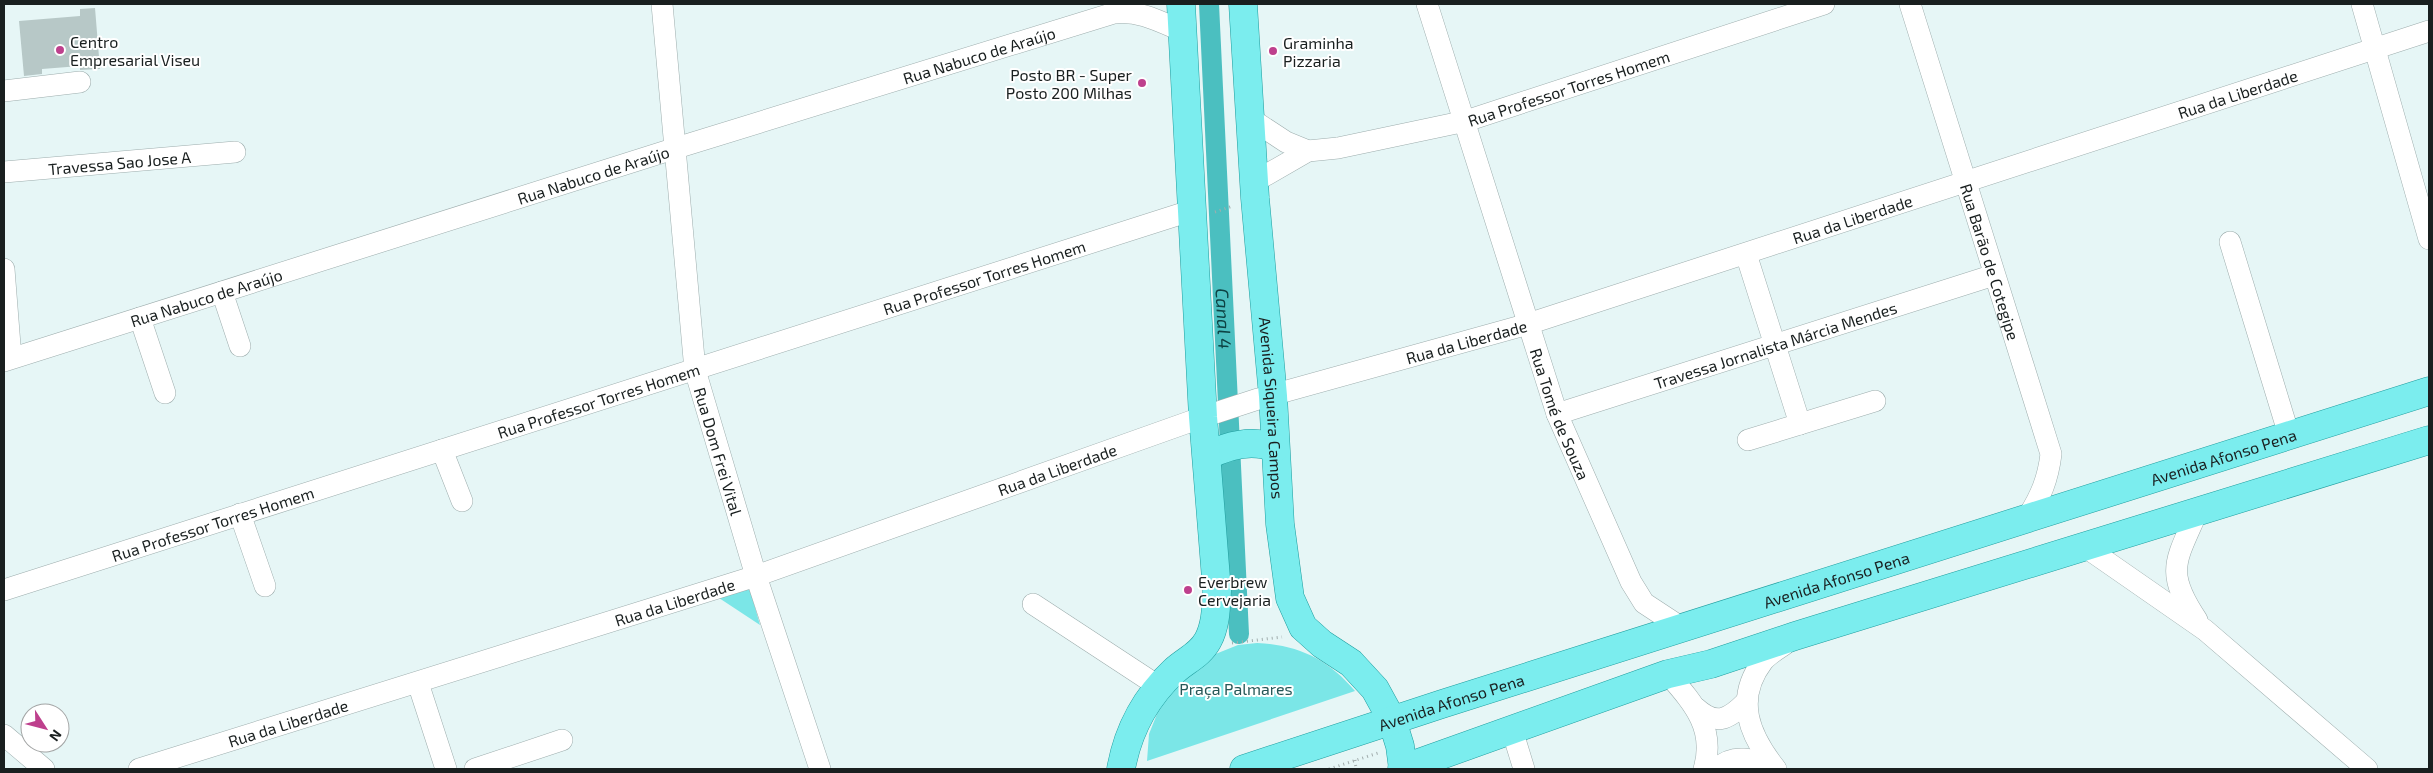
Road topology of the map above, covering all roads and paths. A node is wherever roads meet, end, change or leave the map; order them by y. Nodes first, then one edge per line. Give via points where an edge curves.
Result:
1 (662, 4) edge
2 (1096, 4) edge
3 (1181, 4) edge
4 (1243, 4) edge
5 (1426, 4) edge
6 (1824, 4) edge
7 (1910, 4) edge
8 (2362, 4) edge
9 (1056, 30) junction
10 (1182, 31) junction
11 (2429, 31) edge
12 (2377, 50) junction
13 (80, 82) dead end
14 (4, 91) edge
15 (1250, 119) junction
16 (1466, 121) junction
17 (673, 149) junction
18 (1308, 151) junction
19 (235, 152) dead end
20 (4, 172) edge
21 (1965, 181) junction
22 (1254, 182) junction
23 (1237, 205) dead end
24 (1200, 212) junction
25 (2429, 239) edge
26 (2230, 242) dead end
27 (1746, 254) junction
28 (4, 269) edge
29 (1994, 275) junction
30 (222, 292) junction
31 (140, 318) junction
32 (1528, 324) junction
33 (1774, 344) junction
34 (240, 346) dead end
35 (8, 360) edge
36 (694, 370) junction
37 (2429, 391) edge
38 (165, 393) dead end
39 (1266, 397) junction
40 (1875, 401) dead end
41 (1211, 414) junction
42 (1556, 414) junction
43 (1800, 424) junction
44 (2289, 435) junction
45 (1748, 440) dead end
46 (2429, 440) edge
47 (1269, 445) junction
48 (442, 450) junction
49 (1215, 451) junction
50 (462, 501) dead end
51 (2198, 510) junction
52 (240, 514) junction
53 (2027, 518) junction
54 (2084, 546) junction
55 (756, 576) junction
56 (265, 586) dead end
57 (4, 590) edge
58 (1033, 604) dead end
59 (1682, 628) junction
60 (2205, 630) junction
61 (1795, 636) junction
62 (1280, 638) dead end
63 (1232, 642) dead end
64 (1668, 674) junction
65 (418, 683) junction
66 (1158, 686) junction
67 (1746, 702) junction
68 (1696, 708) junction
69 (1392, 720) junction
70 (1512, 730) junction
71 (4, 735) edge
72 (562, 740) dead end
73 (1355, 760) dead end
74 (44, 769) edge
75 (139, 769) edge
76 (446, 769) edge
77 (475, 769) edge
78 (820, 769) edge
79 (1121, 769) edge
80 (1244, 769) edge
81 (1356, 769) edge
82 (1403, 769) edge
83 (1524, 769) edge
84 (1704, 769) edge
85 (1716, 769) edge
86 (1776, 769) edge
87 (2367, 769) edge

1 - 17 street, Rua Dom Frei Vital
2 - 9 street
3 - 10 main road
4 - 15 main road, Avenida Siqueira Campos
5 - 16 street, Rua Tomé de Souza
6 - 16 street, Rua Professor Torres Homem
7 - 21 street, Rua Barão de Cotegipe
8 - 12 street
9 - 10 street, Rua Nabuco de Araújo via 1128,11
9 - 17 street, Rua Nabuco de Araújo
10 - 24 main road
11 - 12 street, Rua da Liberdade
12 - 21 street, Rua da Liberdade
12 - 25 street
13 - 14 street
15 - 18 street, Rua Professor Torres Homem via 1286,142
15 - 22 main road, Avenida Siqueira Campos
16 - 18 street, Rua Professor Torres Homem via 1338,148
16 - 32 street, Rua Tomé de Souza
17 - 30 street, Rua Nabuco de Araújo
17 - 36 street, Rua Dom Frei Vital
18 - 22 street, Rua Professor Torres Homem
19 - 20 street, Travessa Sao Jose A
21 - 27 street, Rua da Liberdade
21 - 29 street, Rua Barão de Cotegipe
22 - 39 main road, Avenida Siqueira Campos
23 - 24 path
24 - 36 street, Rua Professor Torres Homem
24 - 41 main road
26 - 44 street
27 - 32 street, Rua da Liberdade
27 - 33 street
28 - 35 street
29 - 33 street, Travessa Jornalista Márcia Mendes
29 - 53 street, Rua Barão de Cotegipe via 2051,454 2042,495
30 - 31 street, Rua Nabuco de Araújo
30 - 34 street
31 - 35 street, Rua Nabuco de Araújo
31 - 38 street
32 - 39 street, Rua da Liberdade
32 - 42 street, Rua Tomé de Souza
33 - 42 street, Travessa Jornalista Márcia Mendes
33 - 43 street
36 - 48 street, Rua Professor Torres Homem
36 - 55 street, Rua Dom Frei Vital
37 - 44 main road, Avenida Afonso Pena
39 - 41 street, Rua da Liberdade
39 - 47 main road, Avenida Siqueira Campos
40 - 43 street
41 - 49 main road
41 - 55 street, Rua da Liberdade
42 - 59 street, Rua Tomé de Souza via 1631,582 1644,603
43 - 45 street
44 - 53 main road, Avenida Afonso Pena
46 - 51 main road
47 - 49 main road
47 - 69 main road, Avenida Siqueira Campos via 1290,598 1303,628 1351,663 1375,689
48 - 50 street
48 - 52 street, Rua Professor Torres Homem
49 - 66 main road via 1218,592 1215,617 1208,640 1198,654
51 - 54 main road
51 - 60 street via 2176,569 2179,591
52 - 56 street
52 - 57 street, Rua Professor Torres Homem
53 - 59 main road, Avenida Afonso Pena
54 - 60 street
54 - 61 main road
55 - 65 street, Rua da Liberdade
55 - 78 street, Rua Dom Frei Vital
58 - 66 street
59 - 69 main road, Avenida Afonso Pena
60 - 87 street
61 - 64 main road via 1711,664
61 - 67 street via 1764,660 1752,679
62 - 63 path
64 - 68 street
64 - 70 main road
65 - 75 street, Rua da Liberdade
65 - 76 street
66 - 79 main road via 1131,730
67 - 68 street via 1735,713 1722,719 1706,716
67 - 86 street via 1748,720
68 - 84 street via 1706,729 1708,747
69 - 80 main road, Avenida Afonso Pena
69 - 82 main road, Avenida Siqueira Campos
70 - 82 main road
70 - 83 street
71 - 74 street
72 - 77 street
73 - 81 path
85 - 86 street via 1737,758 1752,759

